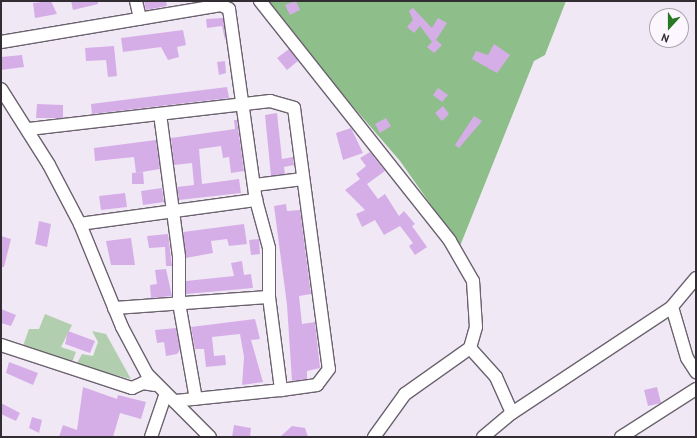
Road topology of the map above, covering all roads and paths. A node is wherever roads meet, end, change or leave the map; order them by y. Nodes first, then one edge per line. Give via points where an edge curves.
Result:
1 (136, 1) edge
2 (260, 1) edge
3 (181, 7) edge
4 (140, 19) junction
5 (1, 42) edge
6 (1, 89) edge
7 (244, 105) junction
8 (160, 114) junction
9 (29, 130) junction
10 (303, 179) junction
11 (255, 185) junction
12 (256, 200) junction
13 (172, 211) junction
14 (80, 224) junction
15 (696, 278) edge
16 (269, 297) junction
17 (179, 303) junction
18 (672, 307) junction
19 (114, 308) junction
20 (1, 344) edge
21 (470, 348) junction
22 (696, 372) edge
23 (154, 385) junction
24 (696, 389) edge
25 (280, 390) junction
26 (170, 399) junction
27 (196, 399) junction
28 (512, 413) junction
29 (151, 437) edge
30 (210, 437) edge
31 (374, 437) edge
32 (484, 437) edge
33 (621, 437) edge

1 - 4 street
2 - 21 street via 450,241 473,281 476,328
3 - 4 street
3 - 7 street via 221,5 229,9
4 - 5 street
6 - 9 street
7 - 8 street
7 - 10 street via 270,101 294,108
7 - 11 street
8 - 9 street
8 - 13 street
9 - 14 street
10 - 11 street
10 - 25 street via 329,368 317,386
11 - 12 street
12 - 13 street
12 - 16 street via 269,248
13 - 14 street
13 - 17 street via 179,257
14 - 19 street
15 - 18 street
16 - 17 street
16 - 25 street
17 - 19 street
17 - 27 street
18 - 22 street via 687,358
18 - 28 street
19 - 23 street
20 - 23 street via 132,388 143,383
21 - 28 street via 496,377
21 - 31 street via 405,394
23 - 26 street
24 - 33 street
25 - 27 street
26 - 27 street
26 - 29 street
26 - 30 street
28 - 32 street

